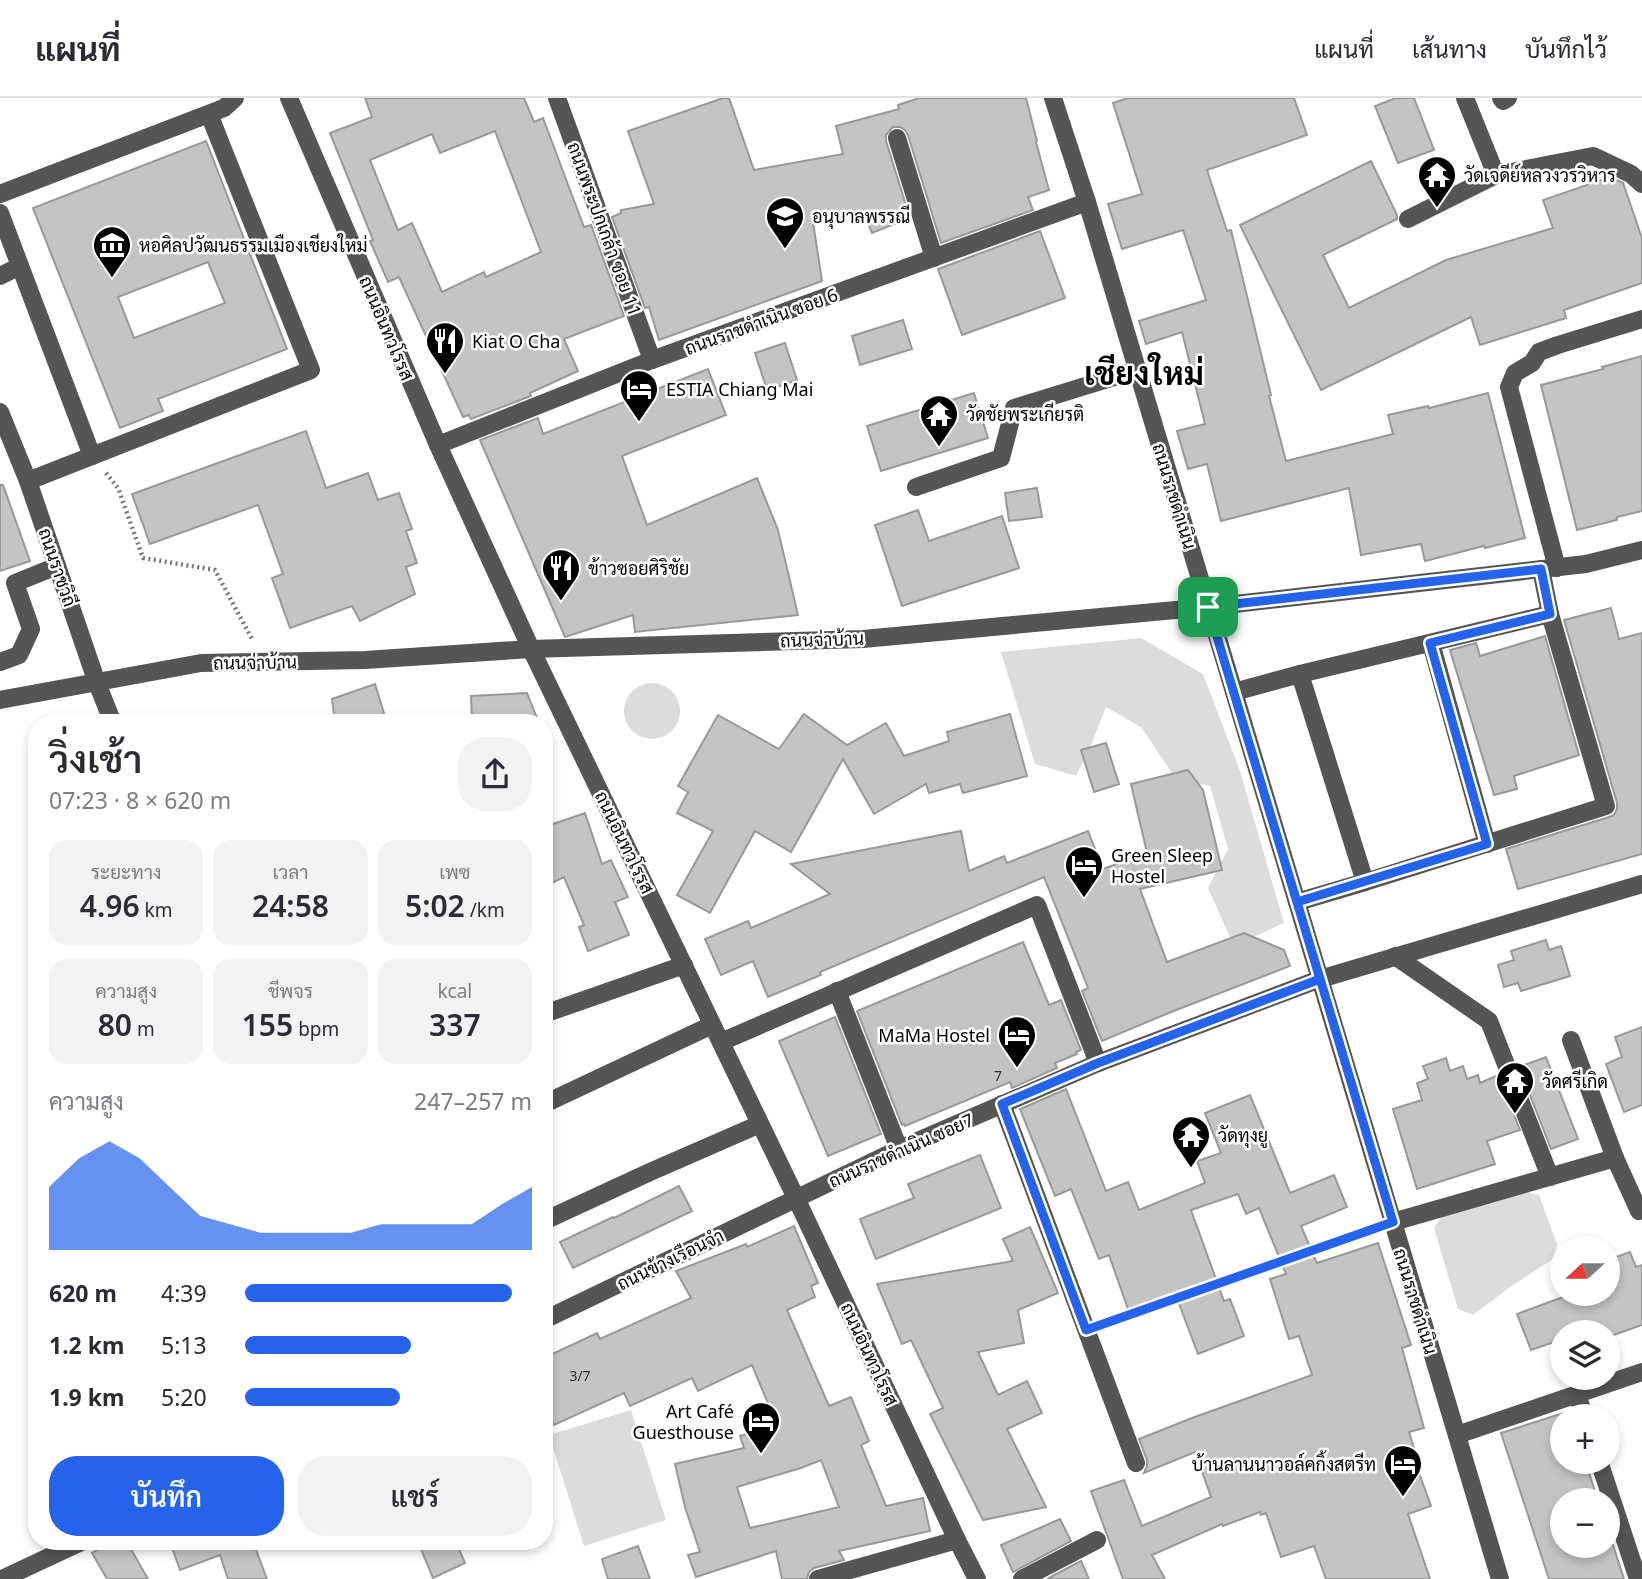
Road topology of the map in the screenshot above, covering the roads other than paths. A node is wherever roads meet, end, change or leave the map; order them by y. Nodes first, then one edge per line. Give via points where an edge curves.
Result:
1 (235, 98) edge
2 (289, 98) edge
3 (557, 98) edge
4 (1053, 98) edge
5 (1465, 98) edge
6 (1502, 98) edge
7 (1508, 98) edge
8 (209, 114) junction
9 (897, 138) dead end
10 (1496, 175) junction
11 (1642, 184) edge
12 (0, 194) edge
13 (1087, 202) junction
14 (0, 213) edge
15 (1408, 219) dead end
16 (934, 258) junction
17 (20, 267) junction
18 (0, 276) edge
19 (1642, 318) edge
20 (652, 360) junction
21 (1137, 370) junction
22 (0, 412) edge
23 (438, 445) junction
24 (92, 456) junction
25 (28, 481) junction
26 (916, 487) dead end
27 (1641, 555) edge
28 (57, 566) junction
29 (1549, 568) junction
30 (1208, 607) junction
31 (1550, 614) junction
32 (1430, 643) junction
33 (531, 649) junction
34 (0, 662) edge
35 (1300, 674) junction
36 (97, 683) junction
37 (1234, 692) junction
38 (0, 700) edge
39 (109, 714) edge
40 (1487, 844) junction
41 (1365, 882) junction
42 (1642, 884) edge
43 (1297, 902) junction
44 (1395, 956) junction
45 (684, 965) junction
46 (1320, 979) junction
47 (837, 991) junction
48 (553, 1011) edge
49 (712, 1025) junction
50 (1571, 1040) dead end
51 (721, 1042) junction
52 (1098, 1063) junction
53 (553, 1100) edge
54 (1002, 1104) junction
55 (760, 1124) junction
56 (899, 1149) junction
57 (1615, 1158) junction
58 (1550, 1177) junction
59 (796, 1198) junction
60 (1639, 1211) dead end
61 (553, 1217) edge
62 (1393, 1222) junction
63 (553, 1317) edge
64 (1642, 1372) edge
65 (1577, 1394) junction
66 (1580, 1404) edge
67 (1457, 1435) junction
68 (1136, 1463) dead end
69 (1603, 1474) edge
70 (957, 1540) junction
71 (1097, 1540) dead end
72 (63, 1550) edge
73 (2, 1579) edge
74 (818, 1579) edge
75 (977, 1579) edge
76 (1022, 1579) edge
77 (1500, 1579) edge
78 (1638, 1579) edge

1 - 8 street
2 - 23 street, ถนนอินทวโรรส
3 - 20 street, ถนนพระปกเกล้า ซอย 11
4 - 13 street, ถนนราชดำเนิน
5 - 10 street
6 - 7 street
8 - 12 street
8 - 24 street via 311,370
9 - 16 street
10 - 11 street via 1593,156
10 - 15 street
13 - 16 street, ถนนราชดำเนิน ซอย 6
13 - 21 street, ถนนราชดำเนิน
14 - 17 street
16 - 20 street, ถนนราชดำเนิน ซอย 6
17 - 18 street
17 - 24 street
19 - 29 street via 1539,352 1532,363 1515,373 1509,387
20 - 23 street, ถนนราชดำเนิน ซอย 6
21 - 26 street via 1014,408 1001,458
21 - 30 street, ถนนราชดำเนิน
22 - 25 street, ถนนราชวิถี
23 - 33 street, ถนนอินทวโรรส
24 - 25 street
25 - 28 street, ถนนราชวิถี
27 - 29 street, ถนนจ่าบ้าน
28 - 34 street via 15,583 31,629 19,654
28 - 36 street, ถนนราชวิถี
29 - 30 street, ถนนจ่าบ้าน
29 - 31 street
30 - 33 street, ถนนจ่าบ้าน via 863,639
30 - 37 street, ถนนราชดำเนิน
31 - 32 street
31 - 40 street via 1605,806
32 - 35 street
32 - 40 street
33 - 36 street, ถนนจ่าบ้าน via 365,660 201,663
33 - 45 street, ถนนอินทวโรรส
35 - 37 street
35 - 41 street
36 - 38 street, ถนนจ่าบ้าน
36 - 39 street, ถนนราชวิถี
37 - 43 street, ถนนราชดำเนิน
40 - 41 street
41 - 43 street
42 - 44 street, ถนนราชดำเนิน ซอย7
43 - 46 street, ถนนราชดำเนิน
44 - 46 street, ถนนราชดำเนิน ซอย7
44 - 58 street via 1489,1021
45 - 48 street
45 - 49 street, ถนนอินทวโรรส
46 - 52 street, ถนนราชดำเนิน ซอย7
46 - 62 street, ถนนราชดำเนิน
47 - 51 street
47 - 52 street via 1037,905
47 - 56 street
49 - 51 street, ถนนอินทวโรรส
49 - 53 street
50 - 57 street
51 - 55 street, ถนนอินทวโรรส
52 - 54 street, ถนนราชดำเนิน ซอย7
54 - 56 street, ถนนราชดำเนิน ซอย7
54 - 68 street
55 - 59 street, ถนนอินทวโรรส
55 - 61 street
56 - 59 street, ถนนราชดำเนิน ซอย7
57 - 58 street
57 - 60 street
58 - 62 street
59 - 63 street, ถนนข้างเรือนจำ
59 - 70 street, ถนนอินทวโรรส
62 - 67 street, ถนนราชดำเนิน
64 - 65 street
65 - 66 street
65 - 67 street
67 - 77 street, ถนนราชดำเนิน
69 - 78 street
70 - 74 street
70 - 75 street, ถนนอินทวโรรส
71 - 76 street
72 - 73 street

